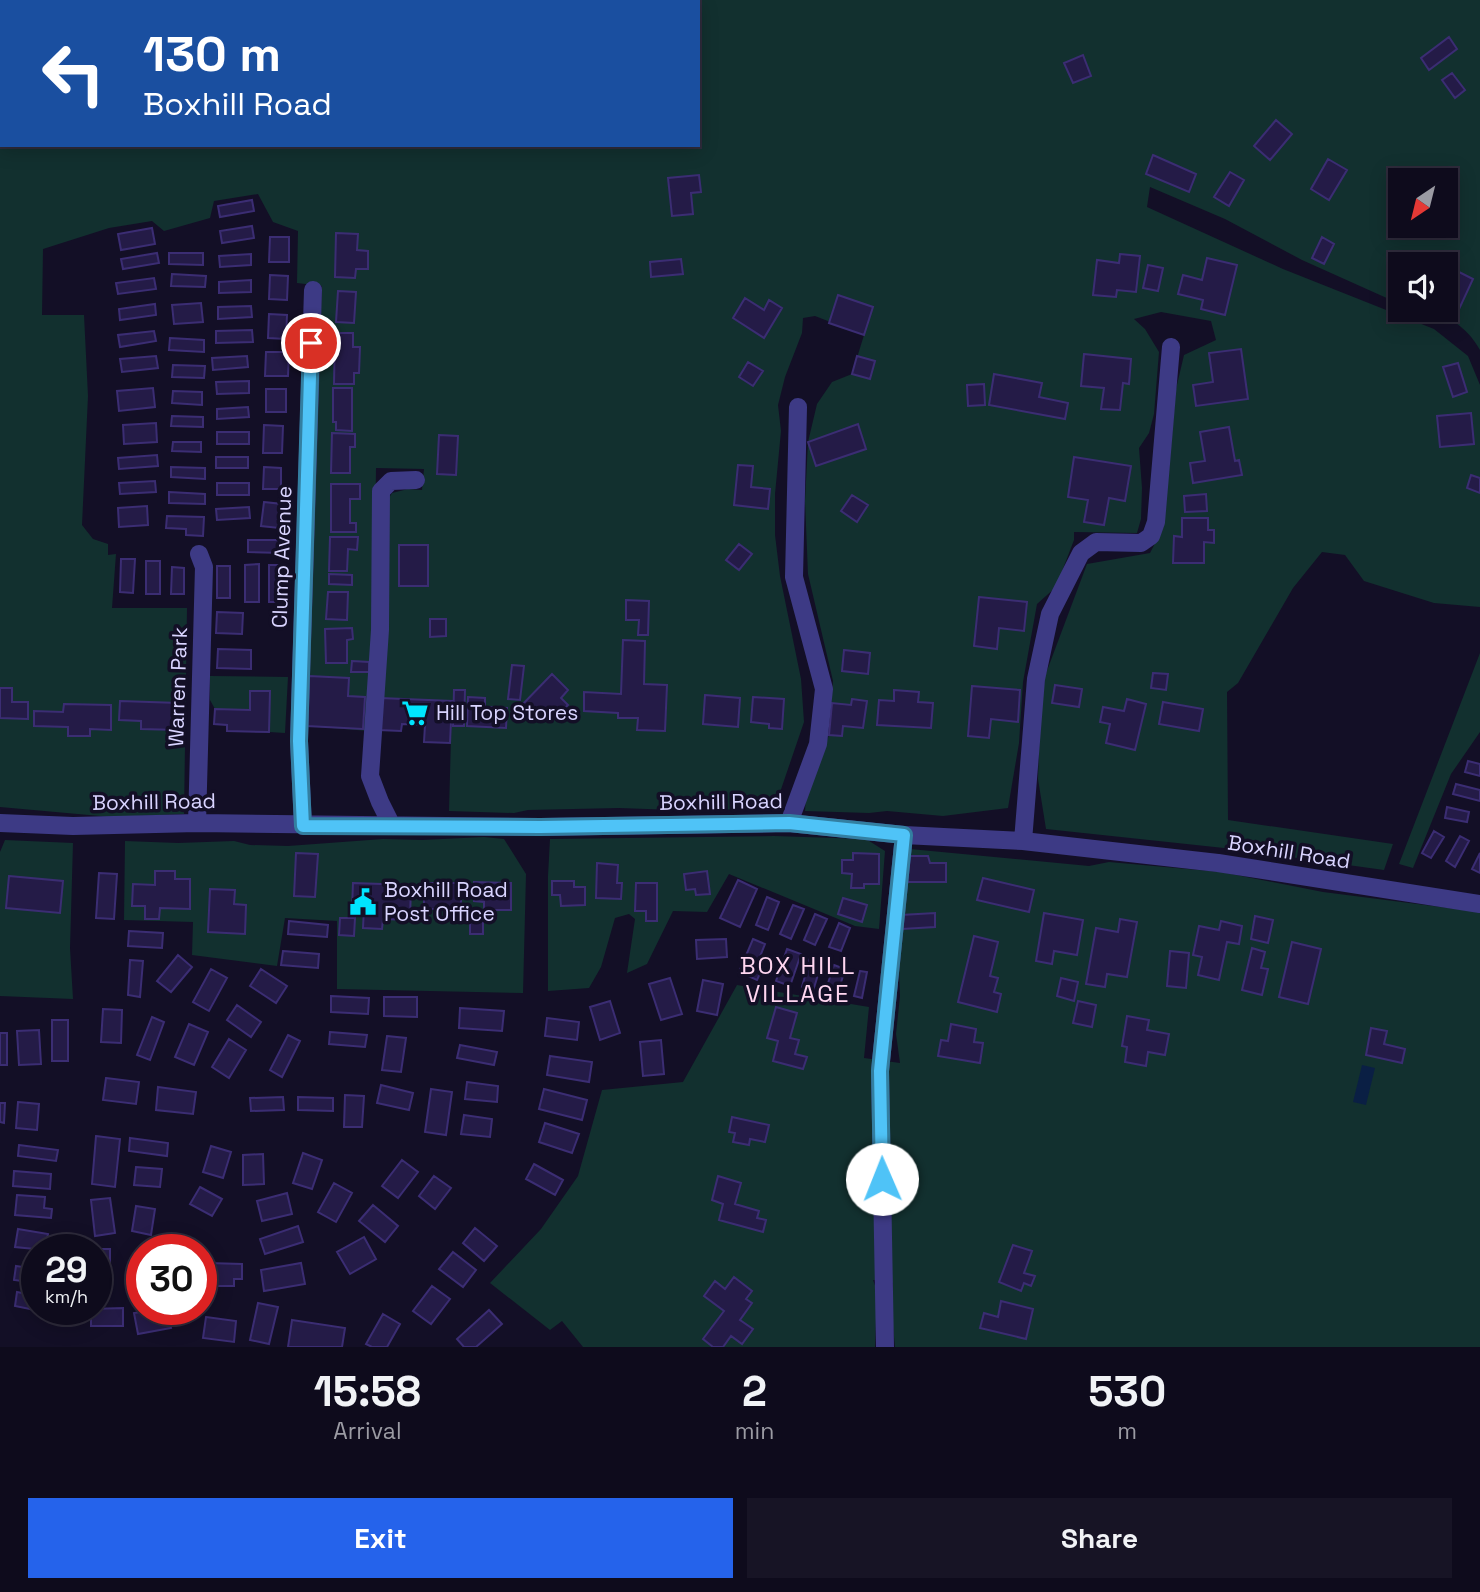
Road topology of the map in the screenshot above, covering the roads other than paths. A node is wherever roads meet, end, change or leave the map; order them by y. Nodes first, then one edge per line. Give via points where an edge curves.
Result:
1 (313, 290) dead end
2 (1171, 347) dead end
3 (798, 407) dead end
4 (416, 480) dead end
5 (199, 554) dead end
6 (0, 823) edge
7 (197, 823) junction
8 (789, 823) junction
9 (303, 826) junction
10 (392, 826) junction
11 (904, 835) junction
12 (1023, 841) junction
13 (1480, 904) edge
14 (885, 1347) edge

1 - 9 street, Clump Avenue via 299,741
2 - 12 street via 1151,536 1141,543 1096,542 1081,553 1050,614 1036,680
3 - 8 street via 794,577 824,689 818,744
4 - 10 street via 391,481 381,491 380,630 370,776
5 - 7 street, Warren Park via 204,567
6 - 7 street, Boxhill Road
7 - 9 street, Boxhill Road
8 - 10 street, Boxhill Road
8 - 11 street, Boxhill Road
9 - 10 street, Boxhill Road
11 - 12 street, Boxhill Road
11 - 14 street via 880,1071
12 - 13 street, Boxhill Road via 1218,863

